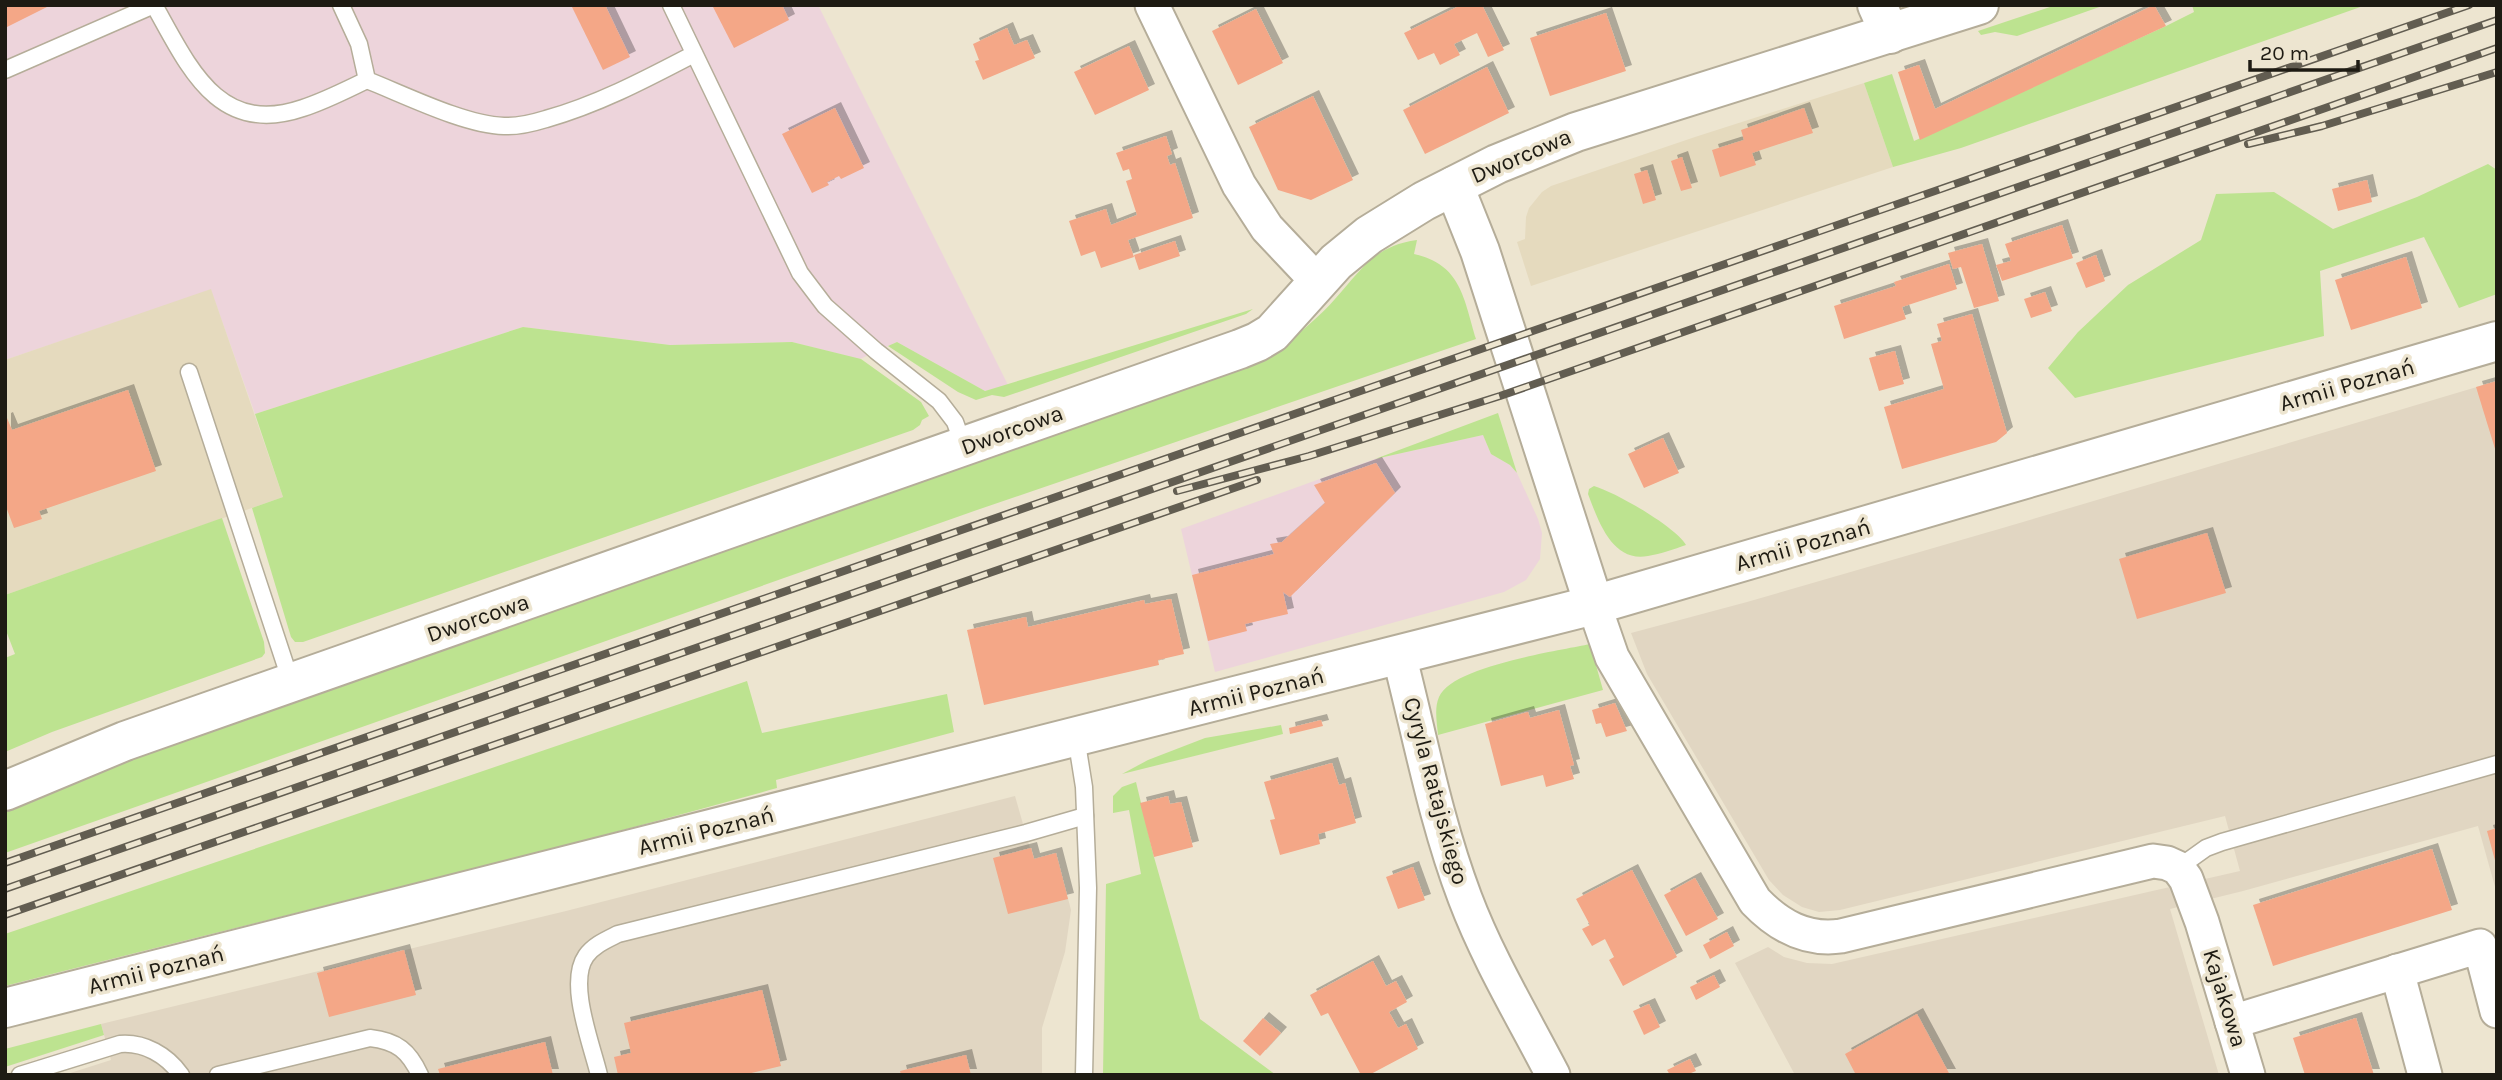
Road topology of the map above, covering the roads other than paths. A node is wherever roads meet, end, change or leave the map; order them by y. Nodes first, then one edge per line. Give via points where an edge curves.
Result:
1 (154, 5) edge
2 (341, 5) edge
3 (671, 5) edge
4 (1152, 5) edge
5 (1979, 5) edge
6 (1884, 20) edge
7 (694, 54) junction
8 (5, 70) edge
9 (367, 80) junction
10 (1454, 186) junction
11 (1317, 281) junction
12 (2497, 341) edge
13 (189, 372) dead end
14 (964, 447) junction
15 (1594, 605) junction
16 (1399, 655) junction
17 (292, 684) junction
18 (1076, 737) junction
19 (2497, 764) edge
20 (5, 791) edge
21 (1085, 816) junction
22 (2178, 868) junction
23 (2397, 971) junction
24 (5, 1008) edge
25 (2497, 1011) edge
26 (2232, 1022) junction
27 (20, 1075) edge
28 (181, 1075) edge
29 (218, 1075) edge
30 (420, 1075) edge
31 (599, 1075) edge
32 (1084, 1075) edge
33 (1553, 1075) edge
34 (2248, 1075) edge
35 (2425, 1075) edge

1 - 8 lane
1 - 9 lane via 197,77 218,99 245,113 288,113
2 - 9 lane via 361,51
3 - 7 lane
4 - 11 street via 1239,185 1267,228
5 - 6 street, Dworcowa
6 - 10 street, Dworcowa via 1551,141
7 - 9 lane via 614,95 561,115 511,126 445,111
7 - 14 lane via 800,272 825,306 939,401 955,422
10 - 11 street, Dworcowa via 1369,235
10 - 15 street via 1480,251
11 - 14 street, Dworcowa via 1284,322 1257,342
12 - 15 street, Armii Poznań
13 - 17 lane
14 - 17 street, Dworcowa
15 - 16 street, Armii Poznań
15 - 22 street via 1612,657 1755,901 1771,918 1792,930 1825,938 1841,936 2153,861
16 - 18 street, Armii Poznań
16 - 33 street, Cyryla Ratajskiego via 1444,836 1465,899
17 - 20 street, Dworcowa via 125,741
18 - 21 lane
18 - 24 street, Armii Poznań
19 - 22 lane via 2222,842
21 - 31 lane via 618,934 600,943 585,958 579,978
21 - 32 lane
22 - 26 street, Kajakowa via 2202,922
23 - 25 street via 2480,946
23 - 26 street
23 - 35 street
26 - 34 street, Kajakowa
27 - 28 lane via 132,1043 159,1054
29 - 30 lane via 370,1038 388,1040 401,1048

